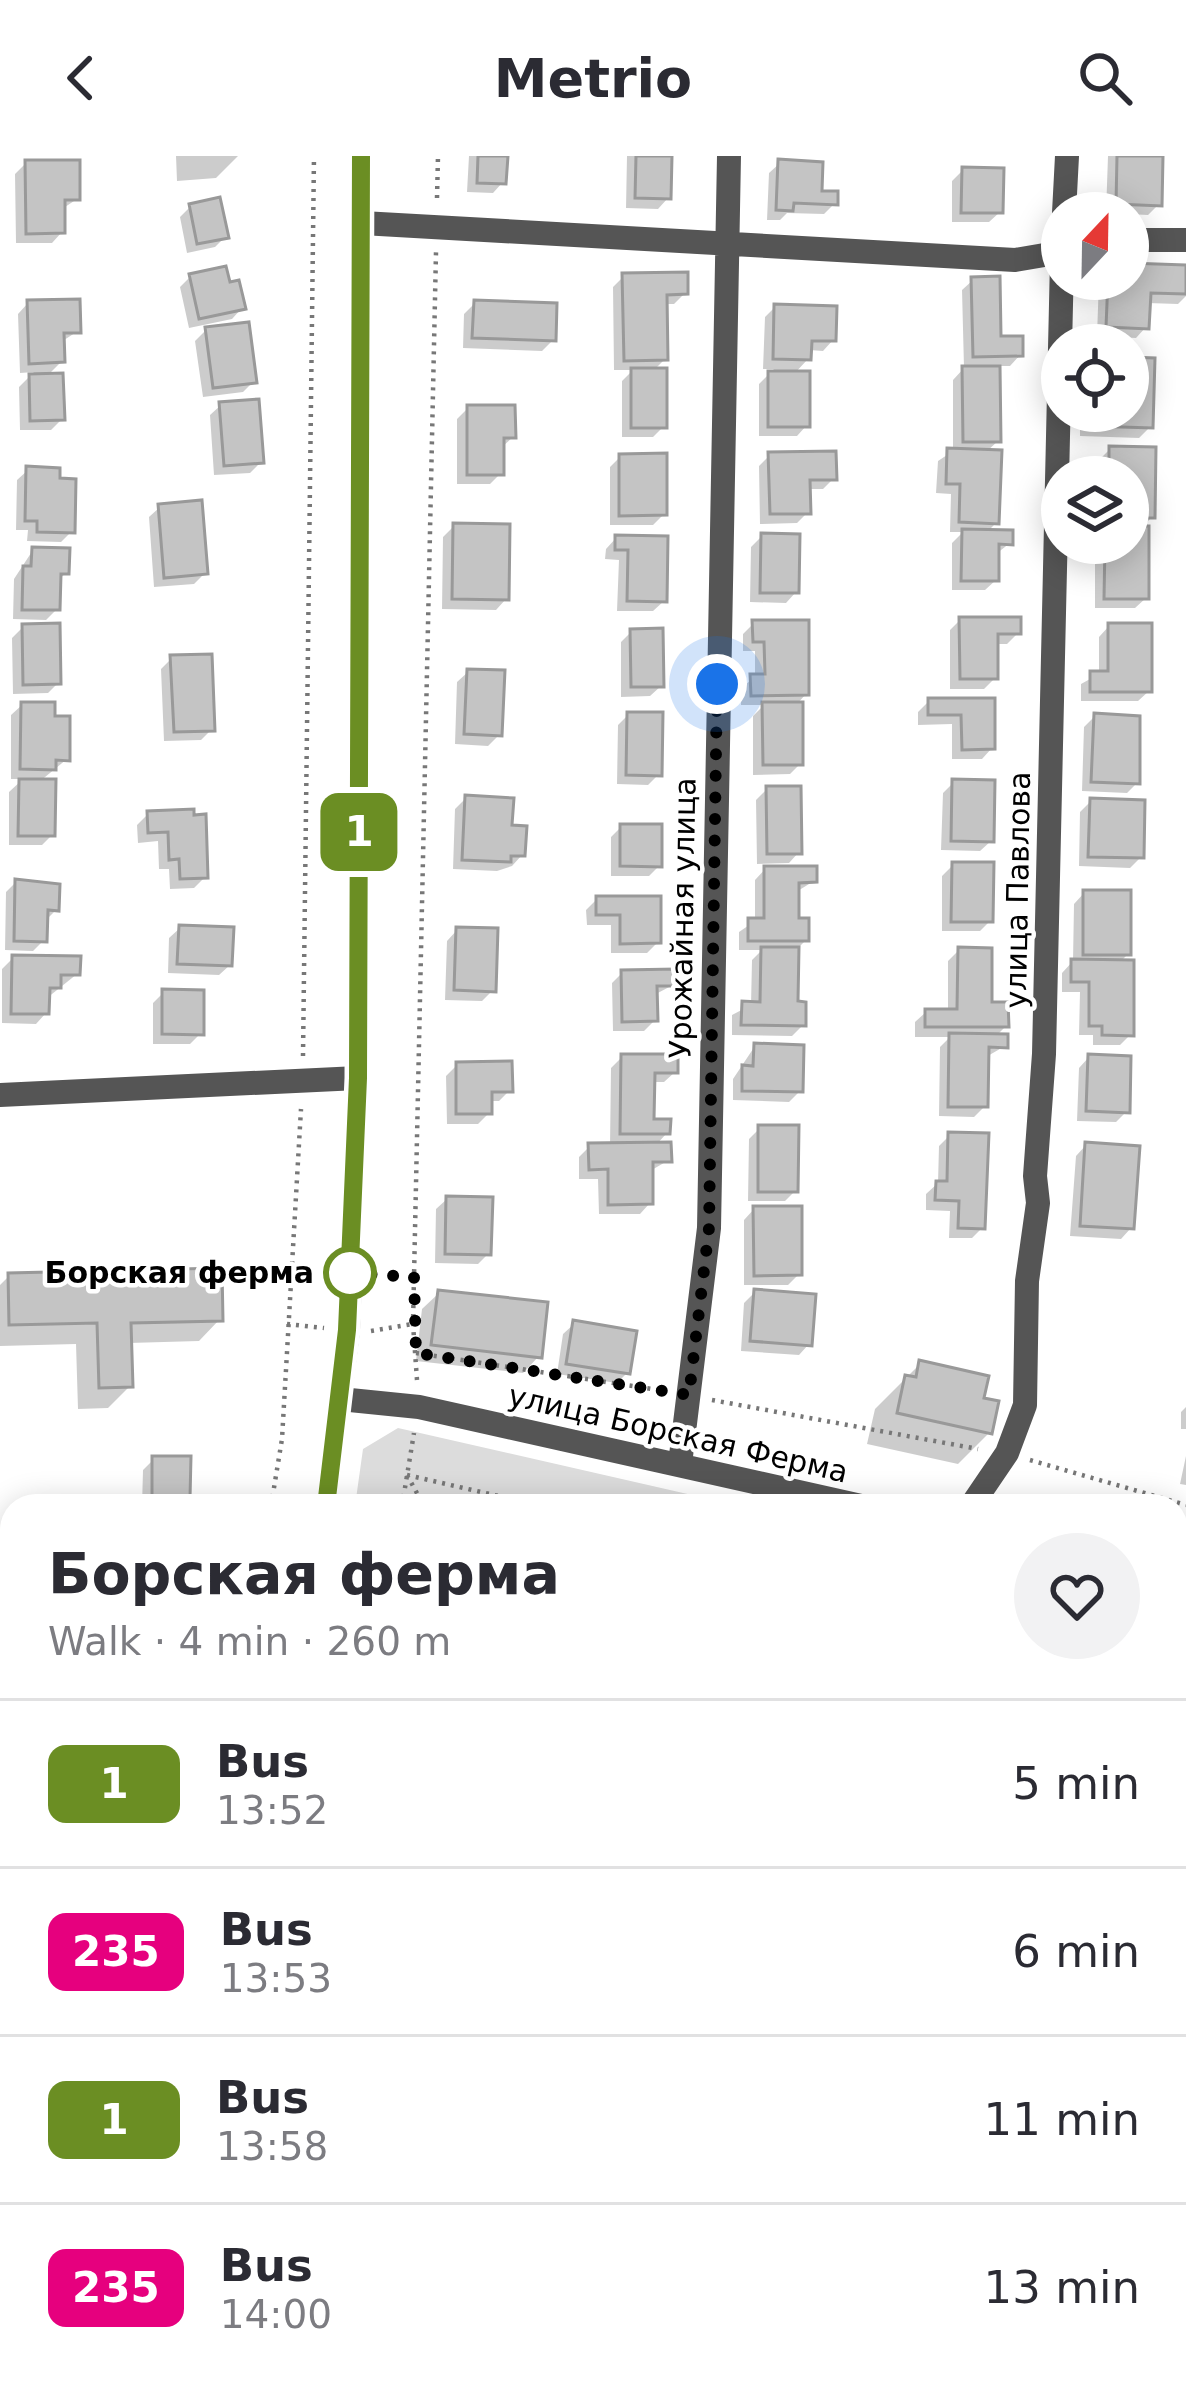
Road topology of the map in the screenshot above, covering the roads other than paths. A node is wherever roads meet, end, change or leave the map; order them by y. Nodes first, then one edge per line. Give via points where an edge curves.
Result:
1 (361, 156) edge
2 (729, 156) edge
3 (1067, 156) edge
4 (1065, 192) edge
5 (362, 223) junction
6 (1149, 240) edge
7 (1186, 240) edge
8 (729, 246) junction
9 (1041, 258) edge
10 (1061, 300) edge
11 (358, 1078) junction
12 (0, 1095) edge
13 (340, 1399) junction
14 (680, 1464) junction
15 (328, 1494) edge
16 (809, 1494) edge
17 (979, 1494) edge

1 - 5 street
2 - 8 street, Урожайная улица
3 - 4 street
5 - 8 street
5 - 11 street
6 - 7 street
8 - 9 street
8 - 14 street, Урожайная улица via 709,1228
10 - 17 street, улица Павлова via 1038,1203 1025,1405
11 - 12 street
11 - 13 street
13 - 14 street, улица Борская Ферма via 419,1407
13 - 15 street
14 - 16 street, улица Борская Ферма

